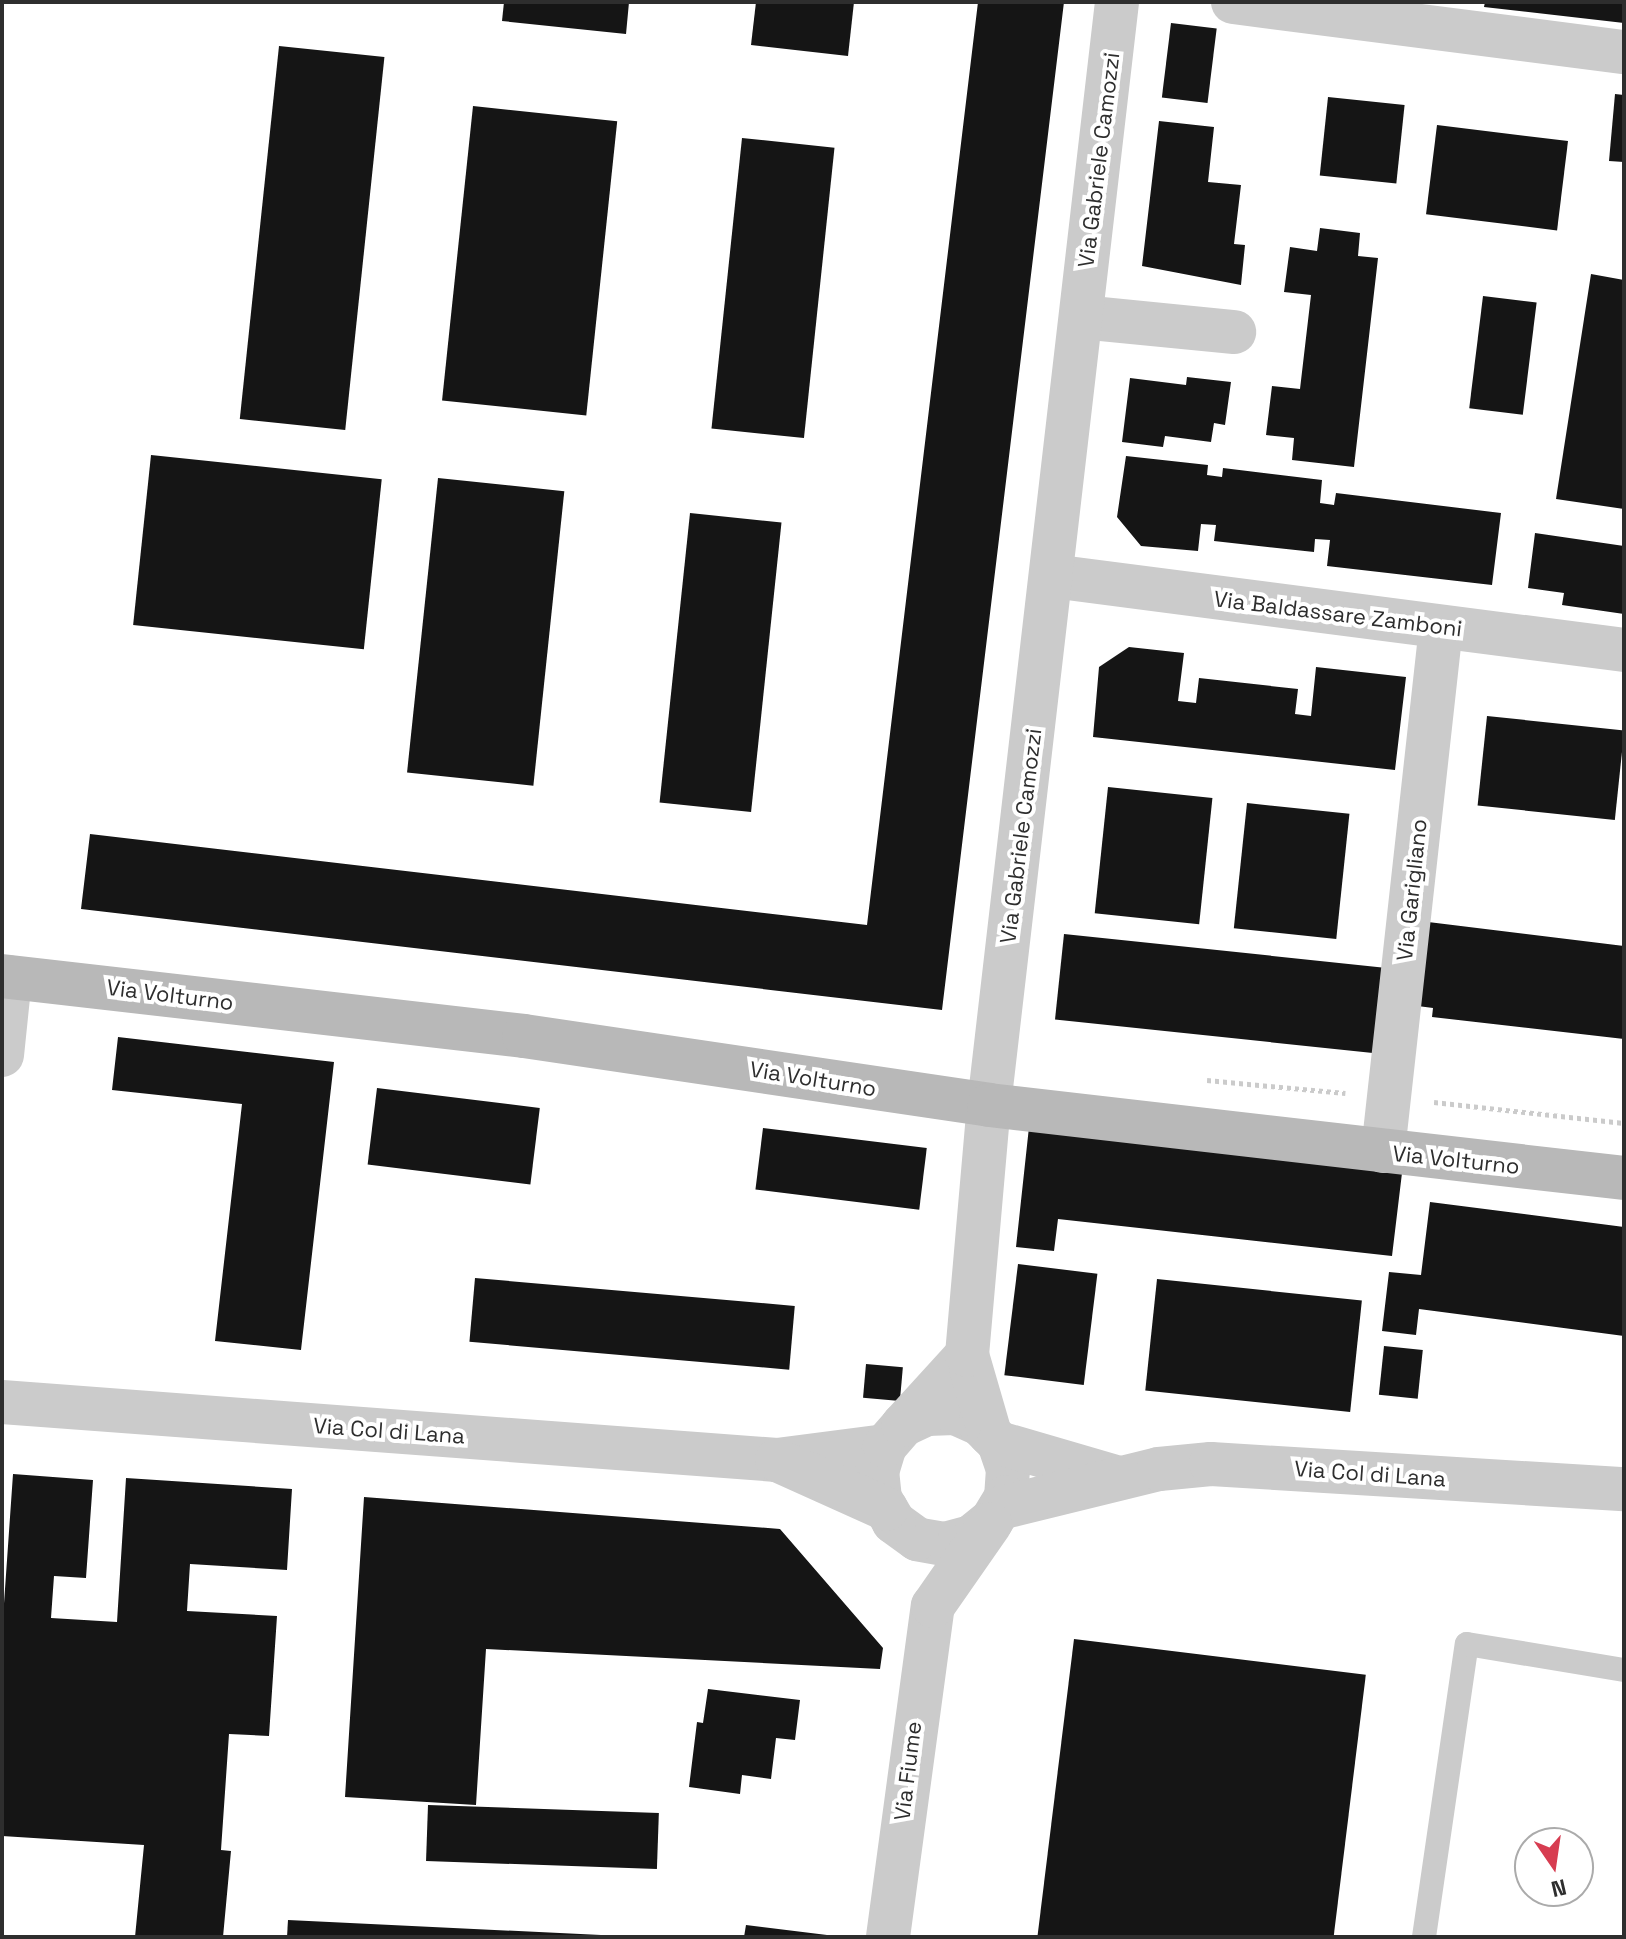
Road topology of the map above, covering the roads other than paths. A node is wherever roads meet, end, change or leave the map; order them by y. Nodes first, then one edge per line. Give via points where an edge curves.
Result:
1 (1117, 2) edge
2 (1233, 2) edge
3 (1624, 52) edge
4 (1081, 317) junction
5 (1234, 332) dead end
6 (1052, 576) junction
7 (1441, 627) junction
8 (1624, 650) edge
9 (6, 976) edge
10 (2, 1055) edge
11 (989, 1105) junction
12 (1383, 1151) junction
13 (1624, 1178) edge
14 (967, 1355) junction
15 (2, 1402) edge
16 (894, 1435) junction
17 (995, 1439) junction
18 (777, 1460) junction
19 (1117, 1478) junction
20 (1624, 1489) edge
21 (996, 1514) junction
22 (890, 1516) junction
23 (933, 1606) junction
24 (1624, 1670) edge
25 (888, 1937) edge
26 (1424, 1937) edge

1 - 4 street, Via Gabriele Camozzi
2 - 3 street
4 - 5 street
4 - 6 street, Via Gabriele Camozzi
6 - 7 street, Via Baldassare Zamboni
6 - 11 street, Via Gabriele Camozzi
7 - 8 street, Via Baldassare Zamboni
7 - 12 street, Via Garigliano
9 - 10 street
9 - 11 street, Via Volturno via 524,1036
11 - 12 street, Via Volturno
11 - 14 street, Via Gabriele Camozzi
12 - 13 street, Via Volturno
14 - 16 street
14 - 17 street, Via Gabriele Camozzi
15 - 18 street, Via Col di Lana
16 - 17 street via 927,1414 955,1413
16 - 18 street, Via Col di Lana
16 - 22 street via 877,1472
17 - 19 street, Via Col di Lana
17 - 21 street via 1008,1469
18 - 22 street, Via Col di Lana
19 - 20 street, Via Col di Lana via 1211,1464
19 - 21 street, Via Col di Lana
21 - 22 street via 971,1537 944,1544 917,1539
21 - 23 street, Via Fiume
22 - 23 street
23 - 25 street, Via Fiume
24 - 26 lane via 1467,1644

